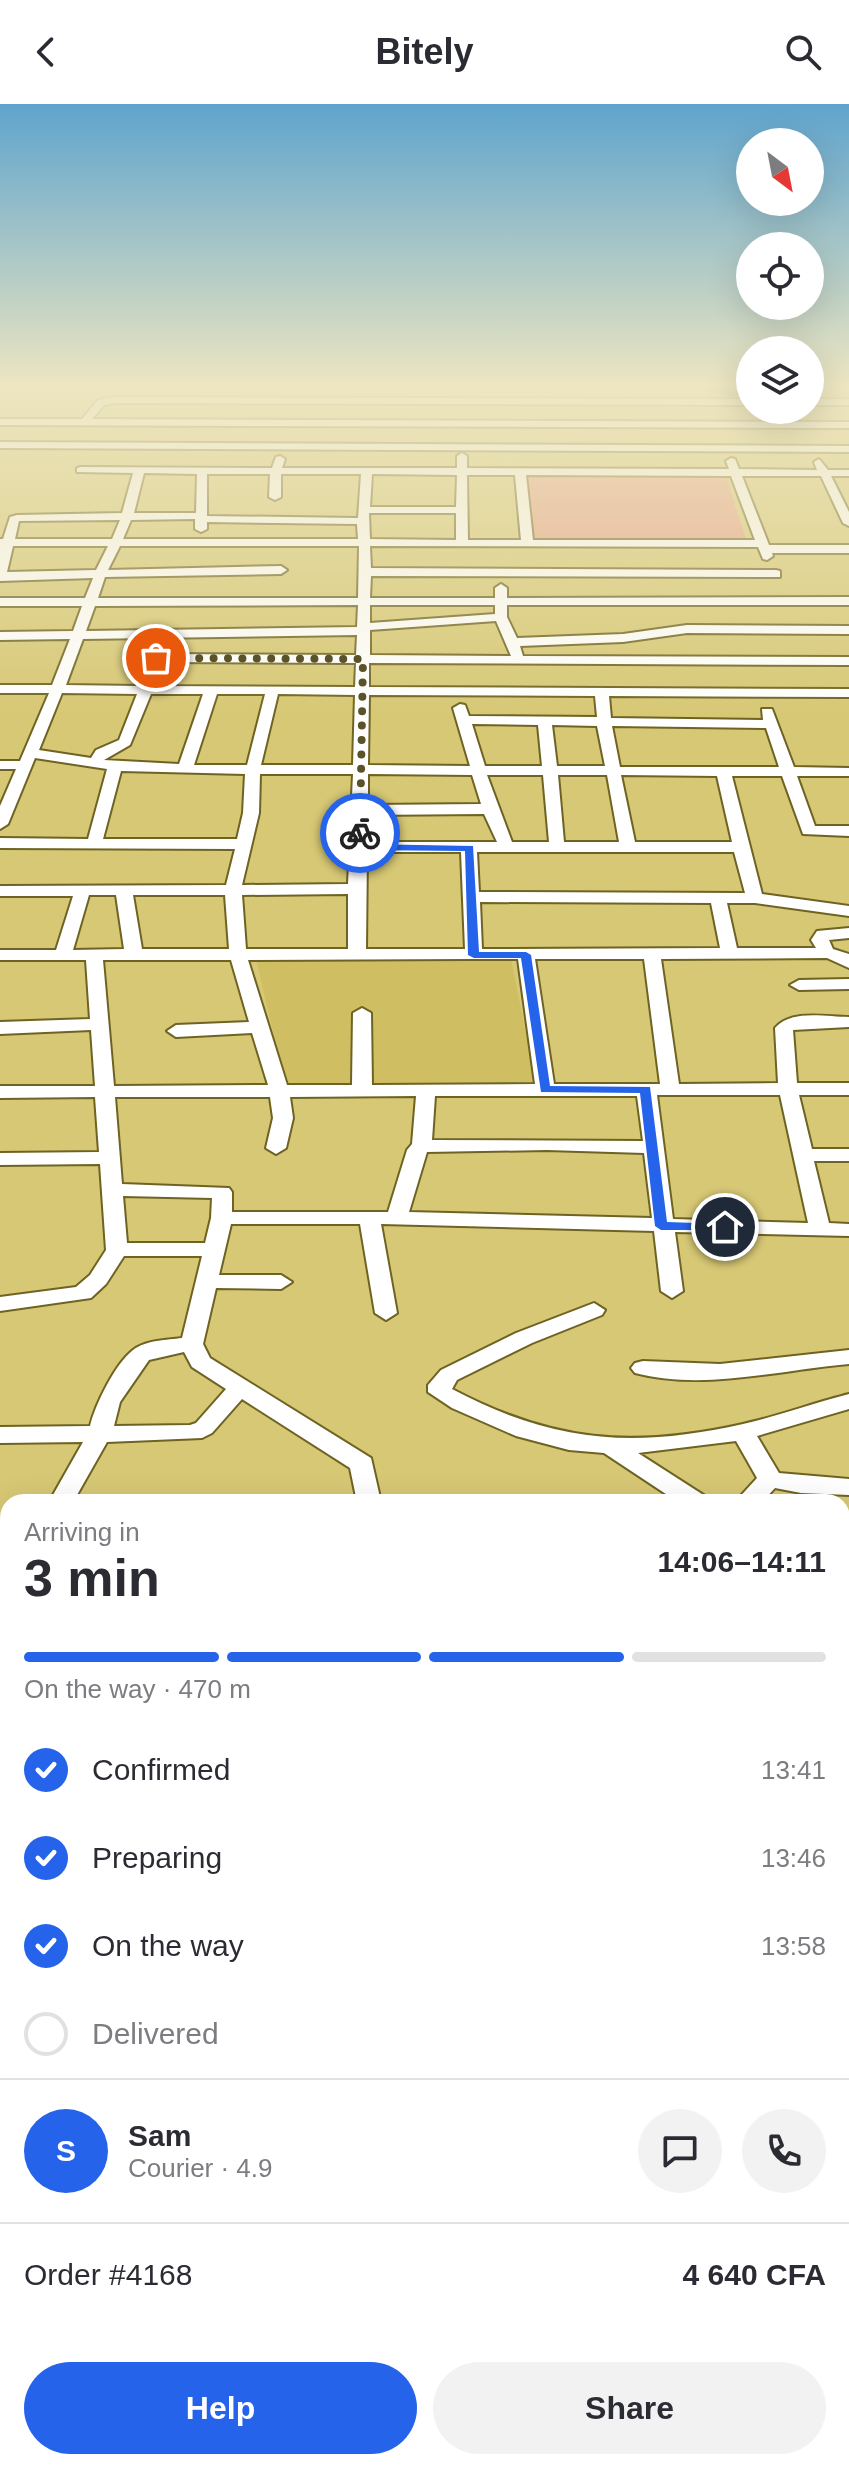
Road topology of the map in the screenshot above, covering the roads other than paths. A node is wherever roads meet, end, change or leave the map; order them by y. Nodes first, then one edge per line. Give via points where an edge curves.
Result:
1 (134, 496) edge
2 (201, 496) edge
3 (365, 496) edge
4 (461, 496) edge
5 (522, 496) edge
6 (744, 496) edge
7 (836, 496) edge
8 (461, 510) junction
9 (125, 515) junction
10 (364, 515) junction
11 (200, 517) junction
12 (848, 519) edge
13 (5, 542) edge
14 (116, 542) junction
15 (206, 543) junction
16 (286, 543) junction
17 (365, 543) junction
18 (462, 543) junction
19 (527, 543) junction
20 (508, 544) junction
21 (762, 546) junction
22 (849, 549) edge
23 (281, 570) junction
24 (202, 572) junction
25 (365, 572) junction
26 (503, 572) junction
27 (613, 573) junction
28 (691, 574) junction
29 (776, 574) junction
30 (100, 575) junction
31 (0, 577) edge
32 (91, 600) junction
33 (193, 600) junction
34 (276, 600) junction
35 (364, 600) junction
36 (499, 600) junction
37 (614, 600) junction
38 (691, 601) junction
39 (786, 601) junction
40 (849, 601) edge
41 (0, 602) edge
42 (207, 616) junction
43 (501, 617) junction
44 (363, 629) junction
45 (849, 630) edge
46 (162, 634) junction
47 (78, 635) junction
48 (0, 636) edge
49 (513, 642) junction
50 (156, 658) junction
51 (363, 659) junction
52 (519, 659) junction
53 (849, 661) edge
54 (0, 689) edge
55 (57, 690) junction
56 (146, 690) junction
57 (211, 692) junction
58 (272, 692) junction
59 (362, 692) junction
60 (454, 692) junction
61 (521, 692) junction
62 (602, 692) junction
63 (759, 693) junction
64 (849, 693) edge
65 (464, 720) junction
66 (545, 722) junction
67 (604, 724) junction
68 (770, 724) junction
69 (27, 759) junction
70 (95, 763) junction
71 (0, 765) edge
72 (115, 766) junction
73 (185, 769) junction
74 (253, 769) junction
75 (361, 770) junction
76 (479, 770) junction
77 (550, 771) junction
78 (615, 771) junction
79 (724, 772) junction
80 (790, 772) junction
81 (849, 772) edge
82 (490, 809) junction
83 (360, 810) junction
84 (0, 824) edge
85 (849, 831) edge
86 (0, 843) edge
87 (94, 844) junction
88 (244, 844) junction
89 (359, 847) junction
90 (557, 847) junction
91 (628, 847) junction
92 (738, 847) junction
93 (469, 848) junction
94 (507, 848) junction
95 (356, 889) junction
96 (233, 890) junction
97 (0, 891) edge
98 (82, 892) junction
99 (124, 892) junction
100 (472, 897) junction
101 (718, 898) junction
102 (755, 898) junction
103 (849, 911) edge
104 (849, 933) edge
105 (827, 953) junction
106 (357, 954) junction
107 (652, 954) junction
108 (730, 954) junction
109 (0, 955) edge
110 (63, 955) junction
111 (94, 955) junction
112 (134, 955) junction
113 (238, 955) junction
114 (474, 955) junction
115 (526, 955) junction
116 (849, 963) edge
117 (849, 984) edge
118 (799, 985) dead end
119 (362, 1013) dead end
120 (849, 1022) edge
121 (99, 1024) junction
122 (259, 1027) junction
123 (0, 1028) edge
124 (176, 1031) dead end
125 (646, 1089) junction
126 (670, 1089) junction
127 (788, 1089) junction
128 (849, 1089) edge
129 (426, 1090) junction
130 (545, 1090) junction
131 (279, 1091) junction
132 (362, 1091) junction
133 (0, 1092) edge
134 (103, 1092) junction
135 (422, 1146) junction
136 (652, 1147) junction
137 (276, 1148) dead end
138 (803, 1155) junction
139 (849, 1155) edge
140 (108, 1158) junction
141 (0, 1159) edge
142 (110, 1190) junction
143 (222, 1218) junction
144 (369, 1218) junction
145 (397, 1218) junction
146 (661, 1226) junction
147 (820, 1230) junction
148 (849, 1230) edge
149 (214, 1249) junction
150 (117, 1250) junction
151 (208, 1281) junction
152 (281, 1282) dead end
153 (672, 1291) dead end
154 (0, 1304) edge
155 (594, 1310) dead end
156 (386, 1313) dead end
157 (192, 1344) junction
158 (849, 1357) edge
159 (643, 1368) dead end
160 (239, 1388) junction
161 (849, 1401) edge
162 (743, 1432) junction
163 (100, 1433) junction
164 (0, 1435) edge
165 (610, 1446) junction
166 (770, 1479) junction
167 (849, 1487) edge
168 (66, 1494) edge
169 (368, 1494) edge
170 (684, 1494) edge
171 (755, 1494) edge

1 - 9 street
2 - 11 street
3 - 10 street
4 - 8 street
5 - 19 street
6 - 21 street
7 - 12 street
8 - 10 street
8 - 18 street
9 - 11 street
9 - 13 street via 17,518
9 - 14 street
10 - 11 street
10 - 17 street
11 - 15 street
13 - 14 street
13 - 31 street
14 - 15 street
14 - 30 street
15 - 16 street
15 - 24 street
16 - 17 street
16 - 23 street
17 - 18 street
17 - 25 street
18 - 20 street
19 - 20 street
19 - 21 street
20 - 26 street
21 - 22 street
21 - 29 street
23 - 24 street
23 - 34 street
24 - 30 street
24 - 33 street
25 - 26 street
25 - 35 street
26 - 27 street
26 - 36 street
27 - 28 street
27 - 37 street
28 - 29 street
28 - 38 street
29 - 39 street
30 - 31 street
30 - 32 street
32 - 33 street
32 - 41 street
32 - 47 street
33 - 42 street
34 - 35 street
34 - 42 street
35 - 36 street
35 - 44 street
36 - 37 street
36 - 43 street
37 - 38 street
38 - 39 street
39 - 40 street
42 - 44 street
42 - 46 street
43 - 44 street
43 - 49 street
44 - 51 street
45 - 49 street via 687,629
46 - 47 street
46 - 50 street
47 - 48 street
47 - 55 street
49 - 52 street
50 - 51 street
50 - 56 street
51 - 52 street
51 - 59 street
52 - 53 street
52 - 61 street
54 - 55 street
55 - 56 street
55 - 69 street
56 - 57 street
56 - 70 street via 125,742 101,753
57 - 58 street
57 - 73 street
58 - 59 street
58 - 74 street
59 - 60 street
59 - 75 street
60 - 61 street
60 - 65 street
61 - 62 street
62 - 63 street
62 - 67 street
63 - 64 street
63 - 68 street
65 - 66 street
65 - 76 street
66 - 67 street
66 - 77 street
67 - 68 street
67 - 78 street
68 - 80 street
69 - 70 street
69 - 71 street
69 - 84 street
70 - 72 street
72 - 73 street
72 - 87 street
73 - 74 street
74 - 75 street
74 - 88 street
75 - 76 street
75 - 83 street
76 - 77 street
76 - 82 street
77 - 78 street
77 - 90 street
78 - 79 street
78 - 91 street
79 - 80 street
79 - 92 street via 738,823
80 - 81 street
80 - 85 street via 809,831
82 - 83 street
82 - 94 street
83 - 89 street
86 - 87 street
87 - 88 street
88 - 96 street
89 - 93 street
89 - 95 street
90 - 91 street
90 - 94 street
91 - 92 street
92 - 102 street
93 - 94 street
93 - 100 street
95 - 96 street
95 - 106 street
96 - 99 street
96 - 113 street
97 - 98 street
98 - 99 street
98 - 110 street
99 - 112 street
100 - 101 street
100 - 114 street
101 - 102 street
101 - 108 street
102 - 103 street
104 - 105 street via 823,935 820,940
105 - 108 street
105 - 116 street
106 - 113 street
106 - 114 street
107 - 108 street
107 - 115 street
107 - 126 street
109 - 110 street
110 - 111 street
111 - 112 street
111 - 121 street
112 - 113 street
113 - 122 street
114 - 115 street
115 - 130 street
117 - 118 street
119 - 132 street
120 - 127 street via 787,1024
121 - 123 street
121 - 134 street
122 - 124 street
122 - 131 street
125 - 126 street
125 - 130 street
125 - 136 street
126 - 127 street
127 - 128 street
127 - 138 street
129 - 130 street
129 - 132 street
129 - 135 street
131 - 132 street
131 - 134 street
131 - 137 street via 283,1125
133 - 134 street
134 - 140 street
135 - 136 street
135 - 145 street
136 - 146 street
138 - 139 street
138 - 147 street
140 - 141 street
140 - 142 street
142 - 143 street via 222,1192
142 - 150 street
143 - 144 street
143 - 149 street
144 - 145 street
144 - 156 street
145 - 146 street
146 - 147 street
146 - 153 street
147 - 148 street
149 - 150 street
149 - 151 street
150 - 154 street via 83,1293
151 - 152 street
151 - 157 street
155 - 165 street via 449,1375 440,1392 515,1428 562,1441
157 - 160 street via 203,1365
157 - 163 street via 141,1355 108,1401
158 - 159 street via 701,1373
160 - 163 street via 194,1433
160 - 169 street via 362,1464
161 - 162 street
162 - 165 street
162 - 166 street
163 - 164 street
163 - 168 street
165 - 170 street
166 - 167 street
166 - 171 street

